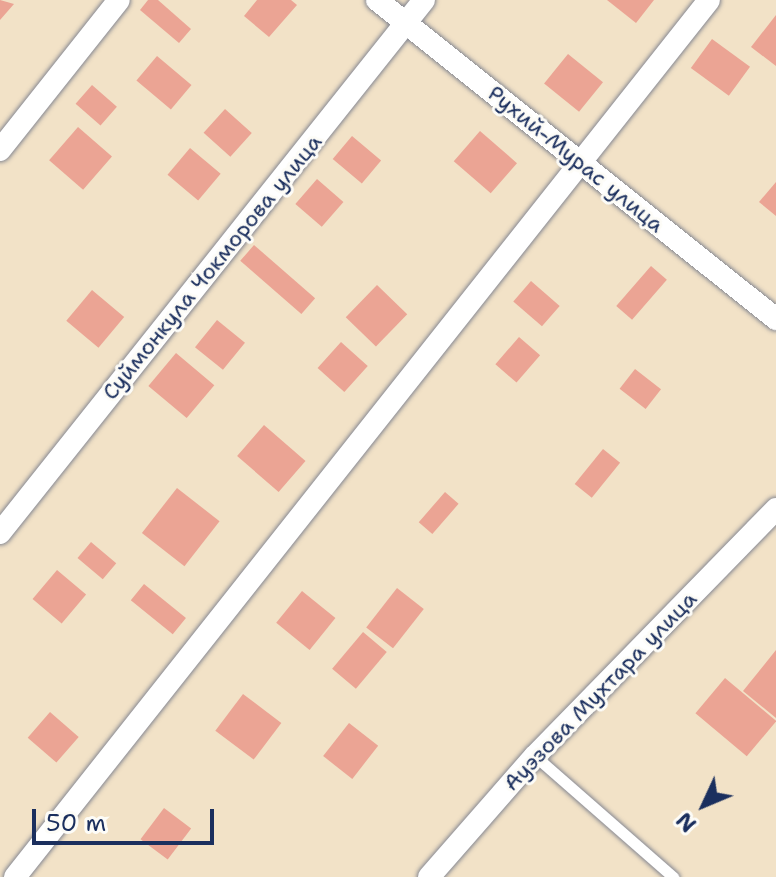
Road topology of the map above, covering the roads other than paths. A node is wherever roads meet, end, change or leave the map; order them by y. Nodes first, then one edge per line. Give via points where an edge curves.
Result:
1 (119, 0) edge
2 (377, 0) edge
3 (424, 0) edge
4 (709, 0) edge
5 (406, 24) junction
6 (0, 150) edge
7 (579, 161) junction
8 (776, 319) edge
9 (776, 509) edge
10 (0, 533) edge
11 (535, 756) junction
12 (439, 873) edge
13 (15, 877) edge
14 (673, 877) edge

1 - 6 street
2 - 5 street, Рухий-Мурас улица
3 - 5 street, Суймонкула Чокморова улица
4 - 7 street
5 - 7 street, Рухий-Мурас улица
5 - 10 street, Суймонкула Чокморова улица
7 - 8 street, Рухий-Мурас улица
7 - 13 street
9 - 11 street, Ауэзова Мухтара улица
11 - 12 street, Ауэзова Мухтара улица
11 - 14 lane

